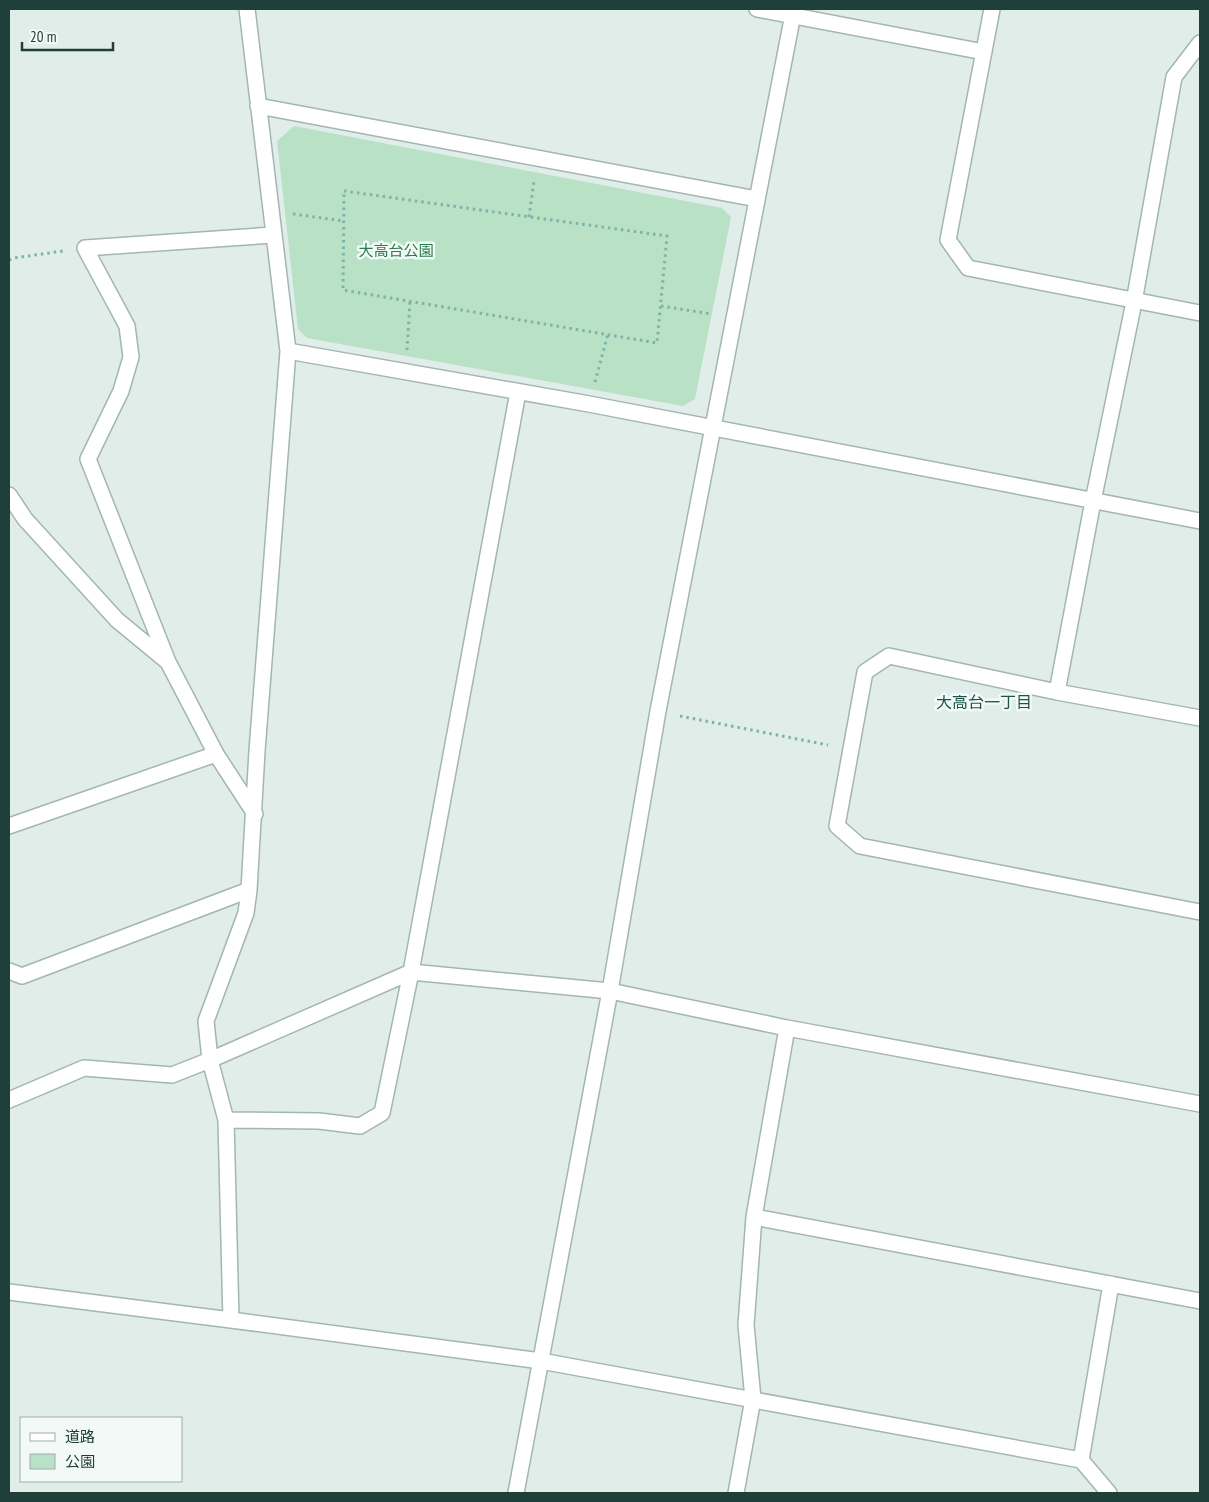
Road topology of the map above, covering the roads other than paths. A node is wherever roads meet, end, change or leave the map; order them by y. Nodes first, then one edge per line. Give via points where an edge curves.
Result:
1 (247, 9) edge
2 (757, 9) edge
3 (992, 9) edge
4 (793, 12) edge
5 (1200, 43) edge
6 (984, 52) junction
7 (258, 106) junction
8 (757, 198) junction
9 (274, 235) junction
10 (1134, 302) junction
11 (1200, 314) edge
12 (288, 351) junction
13 (518, 392) junction
14 (712, 428) junction
15 (9, 495) edge
16 (1093, 501) junction
17 (1200, 521) edge
18 (168, 662) junction
19 (1058, 692) junction
20 (1200, 718) edge
21 (216, 754) junction
22 (255, 814) junction
23 (9, 826) edge
24 (249, 890) junction
25 (1200, 912) edge
26 (9, 971) edge
27 (411, 972) junction
28 (610, 991) junction
29 (787, 1028) junction
30 (210, 1060) junction
31 (9, 1100) edge
32 (1200, 1104) edge
33 (226, 1120) junction
34 (754, 1217) junction
35 (1111, 1284) junction
36 (9, 1292) edge
37 (1200, 1301) edge
38 (231, 1320) junction
39 (541, 1361) junction
40 (753, 1399) junction
41 (1081, 1460) junction
42 (516, 1493) edge
43 (736, 1493) edge
44 (1108, 1493) edge

1 - 7 street
2 - 4 street
3 - 6 street
4 - 6 street
4 - 8 street
5 - 10 street via 1174,77
6 - 10 street via 948,240 968,268
7 - 8 street
7 - 9 street
8 - 14 street
9 - 12 street
9 - 18 street via 85,248 127,326 132,357 121,391 88,459
10 - 11 street
10 - 16 street
12 - 13 street
12 - 22 street
13 - 14 street
13 - 27 street
14 - 16 street
14 - 28 street via 658,712
15 - 18 street via 25,519 117,620
16 - 17 street
16 - 19 street
18 - 21 street
19 - 20 street
19 - 25 street via 888,656 865,672 837,826 860,846
21 - 22 street
21 - 23 street
22 - 24 street
24 - 26 street via 22,976
24 - 30 street via 246,913 206,1021
27 - 28 street
27 - 30 street
27 - 33 street via 382,1114 360,1126 319,1121
28 - 29 street
28 - 39 street
29 - 32 street
29 - 34 street
30 - 31 street via 172,1075 84,1068
30 - 33 street
33 - 38 street
34 - 35 street
34 - 40 street via 746,1325
35 - 37 street
35 - 41 street
36 - 38 street
38 - 39 street
39 - 40 street
39 - 42 street
40 - 41 street
40 - 43 street
41 - 44 street

